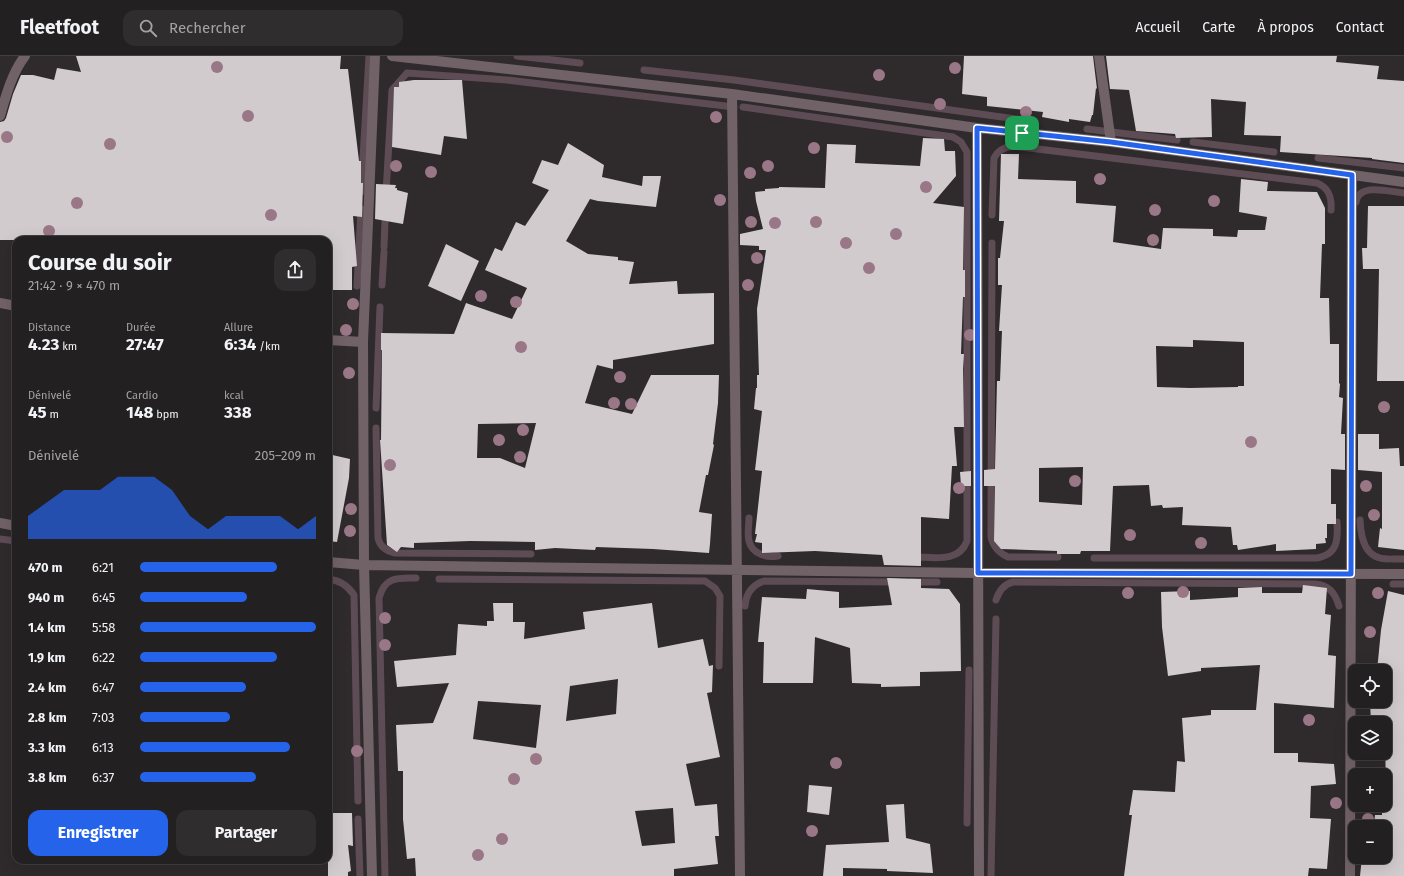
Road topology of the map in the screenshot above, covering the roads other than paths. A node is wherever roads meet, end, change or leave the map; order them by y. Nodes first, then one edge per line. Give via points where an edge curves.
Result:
1 (25, 56) edge
2 (375, 56) edge
3 (392, 56) edge
4 (1099, 56) edge
5 (732, 94) junction
6 (0, 116) edge
7 (977, 128) junction
8 (1111, 142) junction
9 (1352, 175) junction
10 (1404, 182) edge
11 (0, 303) edge
12 (12, 305) edge
13 (332, 340) edge
14 (363, 342) junction
15 (0, 523) edge
16 (12, 525) edge
17 (332, 562) edge
18 (364, 565) junction
19 (737, 570) junction
20 (978, 573) junction
21 (1351, 574) junction
22 (1404, 574) edge
23 (372, 876) edge
24 (740, 876) edge
25 (979, 876) edge
26 (1350, 876) edge

1 - 6 street via 8,90
2 - 14 street
3 - 5 street
4 - 8 street
5 - 7 street
5 - 19 street
7 - 8 street
7 - 20 street
8 - 9 street
9 - 10 street
9 - 21 street
11 - 12 street
13 - 14 street
14 - 18 street
15 - 16 street
17 - 18 street
18 - 19 street
18 - 23 street
19 - 20 street
19 - 24 street
20 - 21 street
20 - 25 street
21 - 22 street
21 - 26 street

